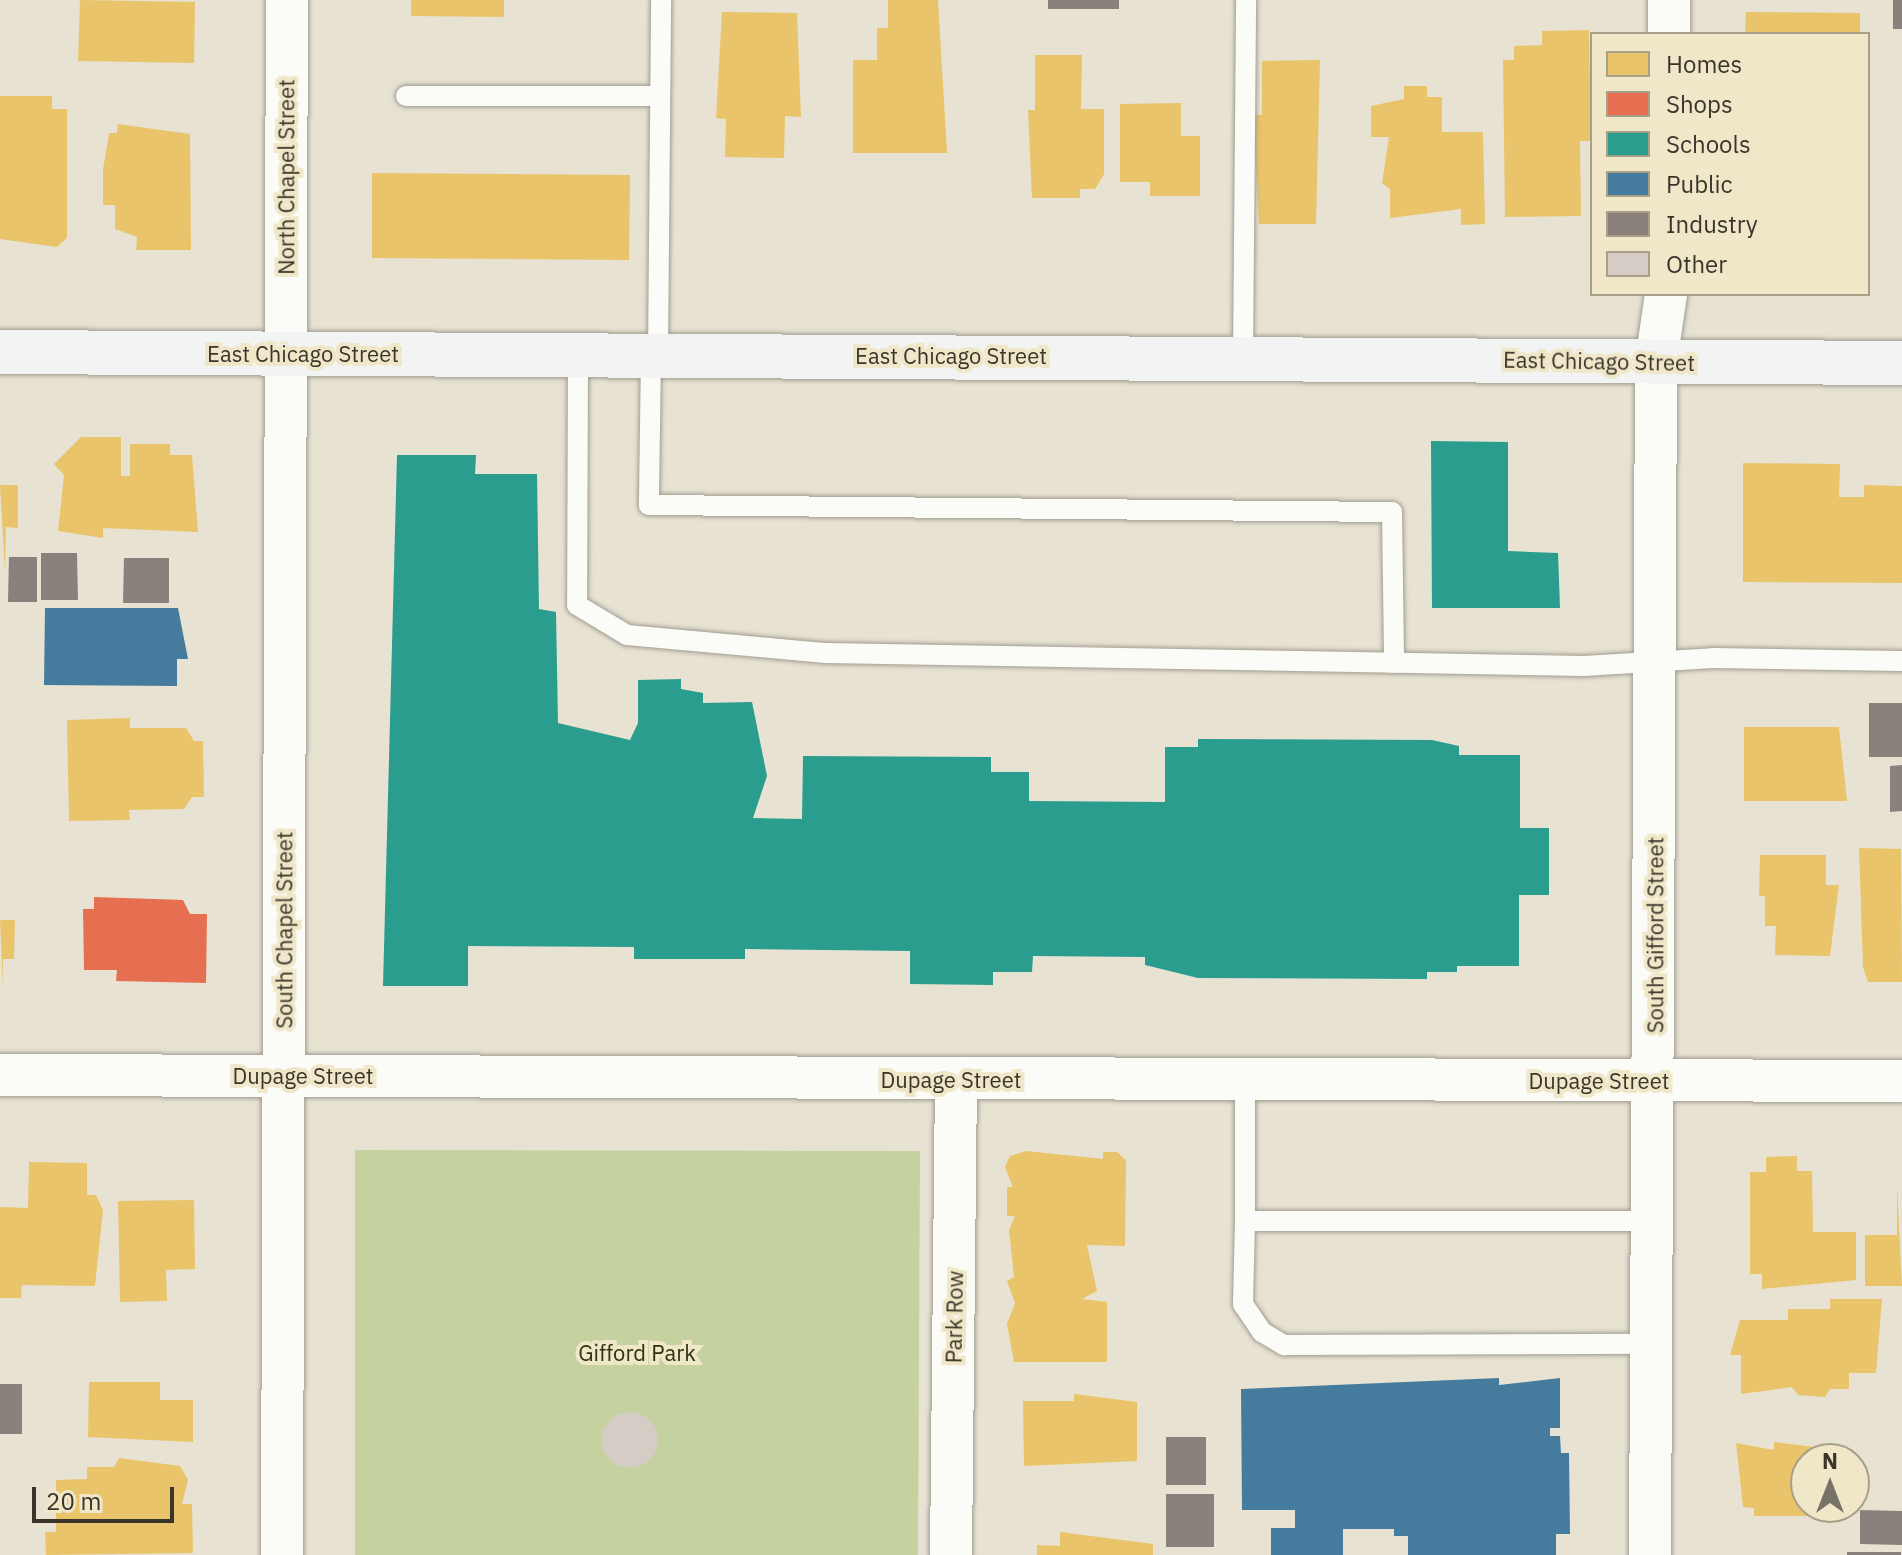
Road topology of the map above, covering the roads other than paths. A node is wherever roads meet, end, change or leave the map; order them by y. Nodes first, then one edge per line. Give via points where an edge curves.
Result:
1 (287, 0) edge
2 (661, 0) edge
3 (1246, 0) edge
4 (1669, 0) edge
5 (1669, 32) edge
6 (406, 96) dead end
7 (660, 96) junction
8 (1666, 296) edge
9 (0, 352) edge
10 (286, 354) junction
11 (578, 355) junction
12 (655, 356) junction
13 (1243, 356) junction
14 (1656, 362) junction
15 (1902, 363) edge
16 (1902, 661) edge
17 (1394, 663) junction
18 (1657, 664) junction
19 (0, 1075) edge
20 (284, 1077) junction
21 (956, 1080) junction
22 (1245, 1081) junction
23 (1653, 1081) junction
24 (1902, 1081) edge
25 (1245, 1221) junction
26 (1652, 1221) junction
27 (1652, 1344) junction
28 (282, 1555) edge
29 (951, 1555) edge
30 (1650, 1555) edge

1 - 10 street, North Chapel Street
2 - 7 lane
3 - 13 lane
4 - 5 street
6 - 7 lane
7 - 12 lane
8 - 14 street, South Gifford Street
9 - 10 street, East Chicago Street
10 - 11 street, East Chicago Street
10 - 20 street, South Chapel Street
11 - 12 street, East Chicago Street
11 - 17 lane via 577,605 627,635 826,653
12 - 13 street, East Chicago Street
12 - 17 lane via 649,505 1392,512
13 - 14 street, East Chicago Street
14 - 15 street, East Chicago Street
14 - 18 street, South Gifford Street
16 - 18 lane
17 - 18 lane
18 - 23 street, South Gifford Street
19 - 20 street, Dupage Street
20 - 21 street, Dupage Street
20 - 28 street, South Chapel Street
21 - 22 street, Dupage Street
21 - 29 street, Park Row
22 - 23 street, Dupage Street
22 - 25 lane
23 - 24 street, Dupage Street
23 - 26 street, South Gifford Street
25 - 26 lane
25 - 27 lane via 1243,1304 1262,1332 1284,1345
26 - 27 street, South Gifford Street
27 - 30 street, South Gifford Street

